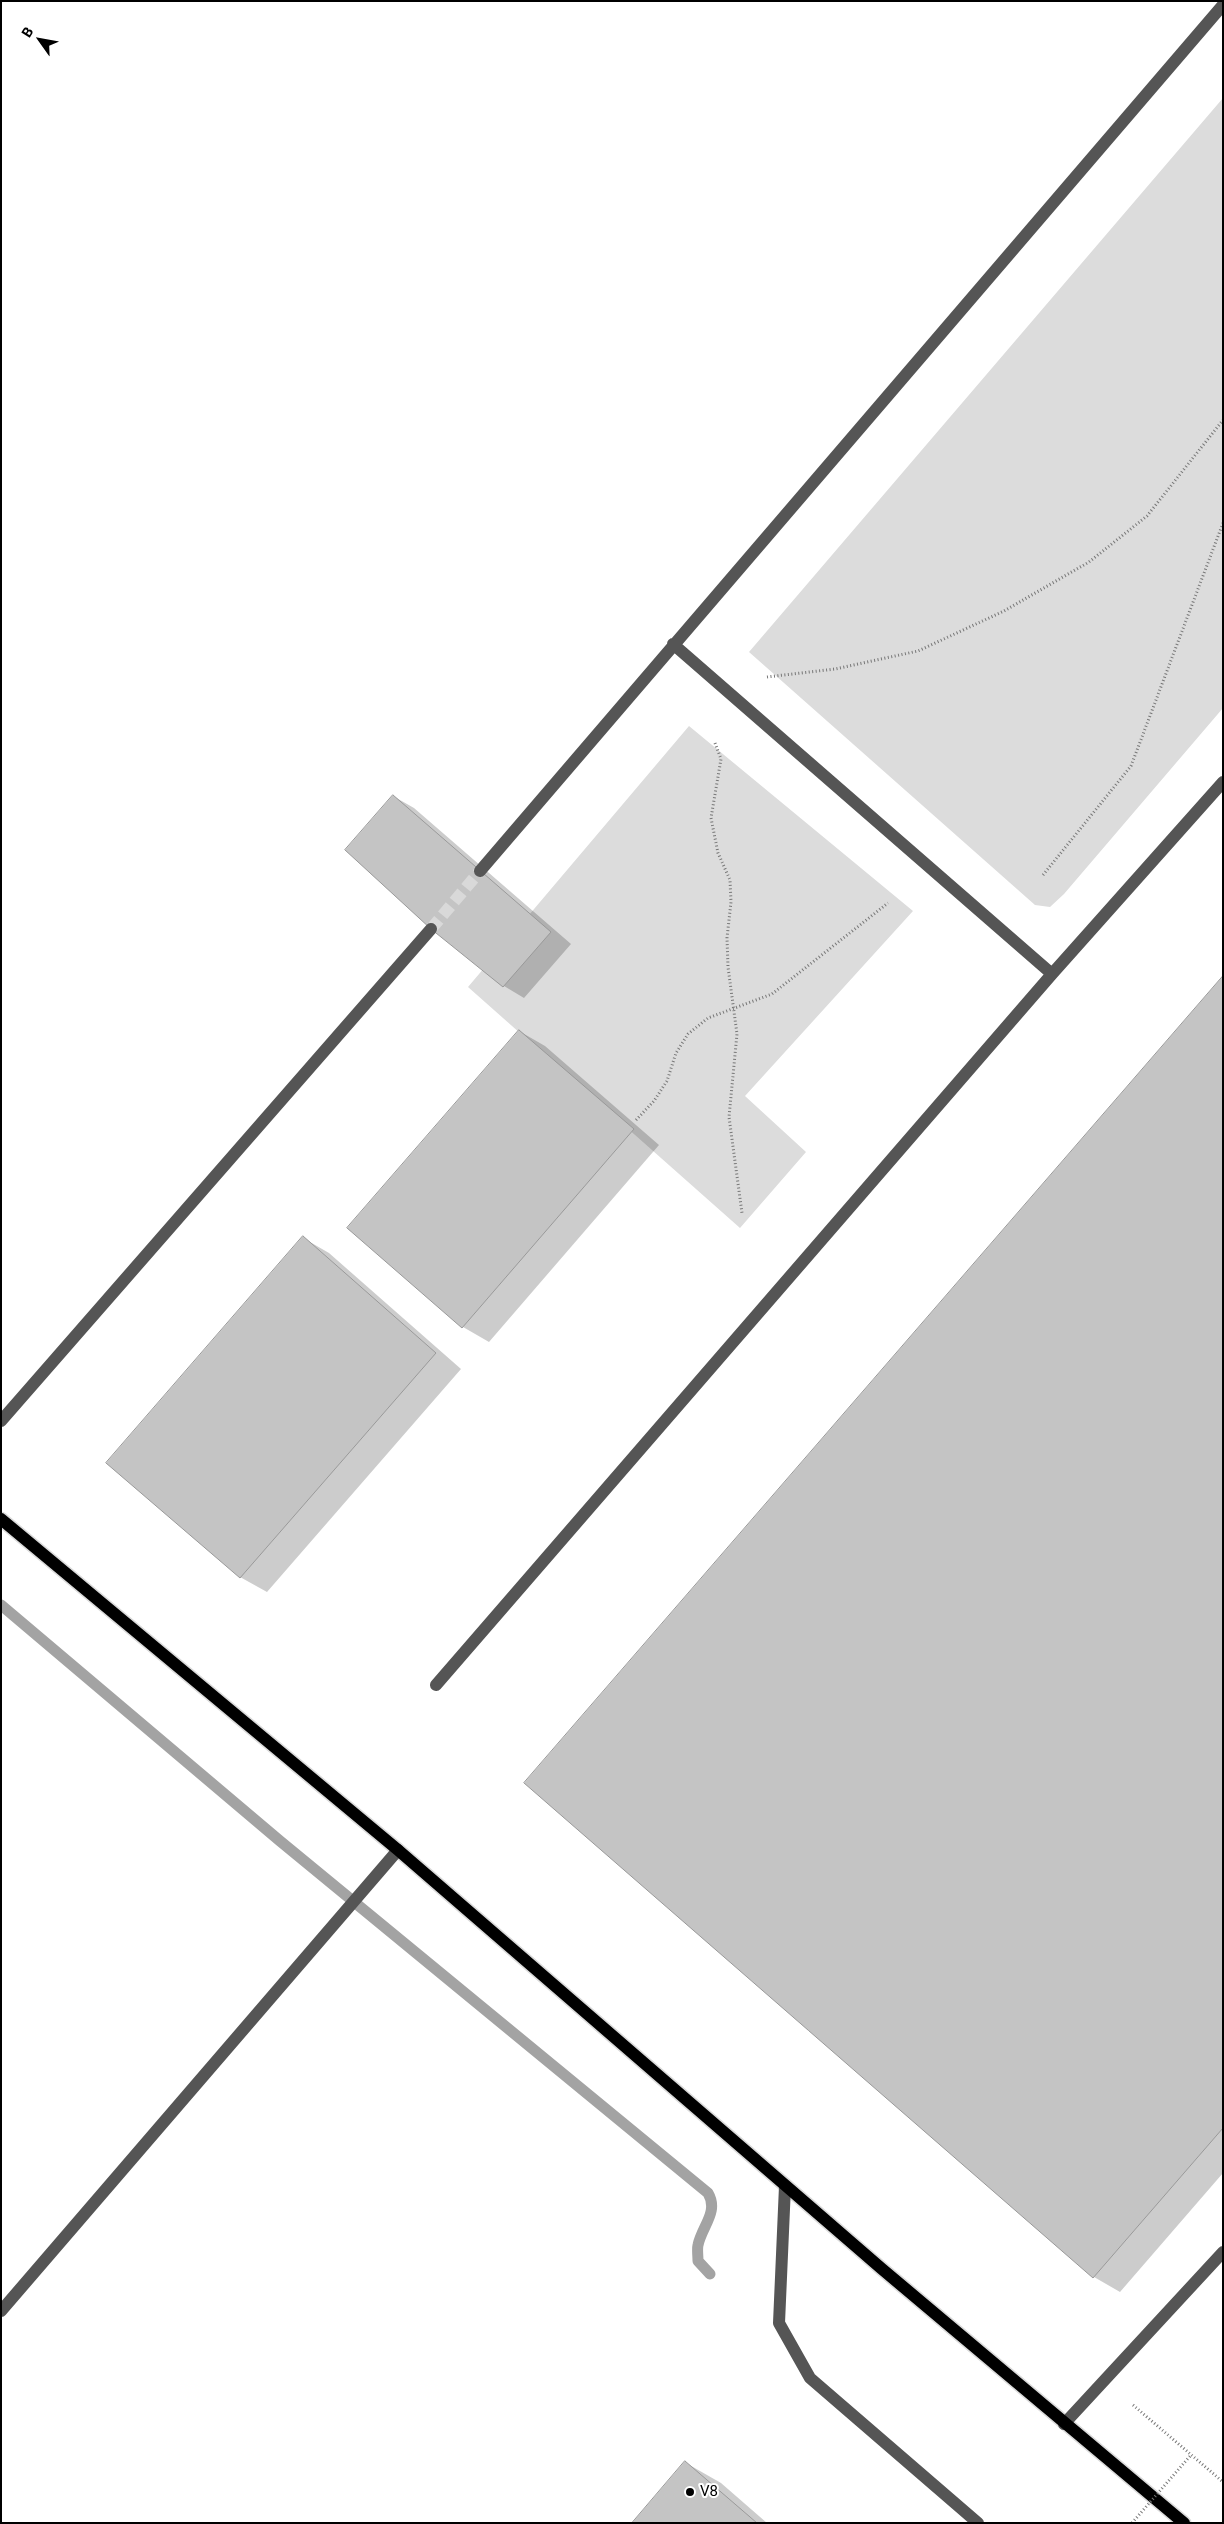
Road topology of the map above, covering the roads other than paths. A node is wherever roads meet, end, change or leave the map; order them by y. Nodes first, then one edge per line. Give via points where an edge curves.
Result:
1 (1223, 5) edge
2 (673, 644) junction
3 (1223, 782) edge
4 (480, 871) tunnel mouth
5 (431, 929) tunnel mouth
6 (1052, 974) junction
7 (1, 1421) edge
8 (1, 1519) edge
9 (436, 1685) dead end
10 (398, 1850) junction
11 (785, 2186) junction
12 (1223, 2252) edge
13 (1, 2311) edge
14 (1064, 2424) junction
15 (978, 2523) edge
16 (1184, 2523) edge

1 - 2 street
2 - 4 street
2 - 6 street
3 - 6 street
5 - 7 street
6 - 9 street
8 - 10 main road
10 - 11 main road
10 - 13 street
11 - 14 main road
11 - 15 street via 779,2323 810,2378
12 - 14 street
14 - 16 main road

